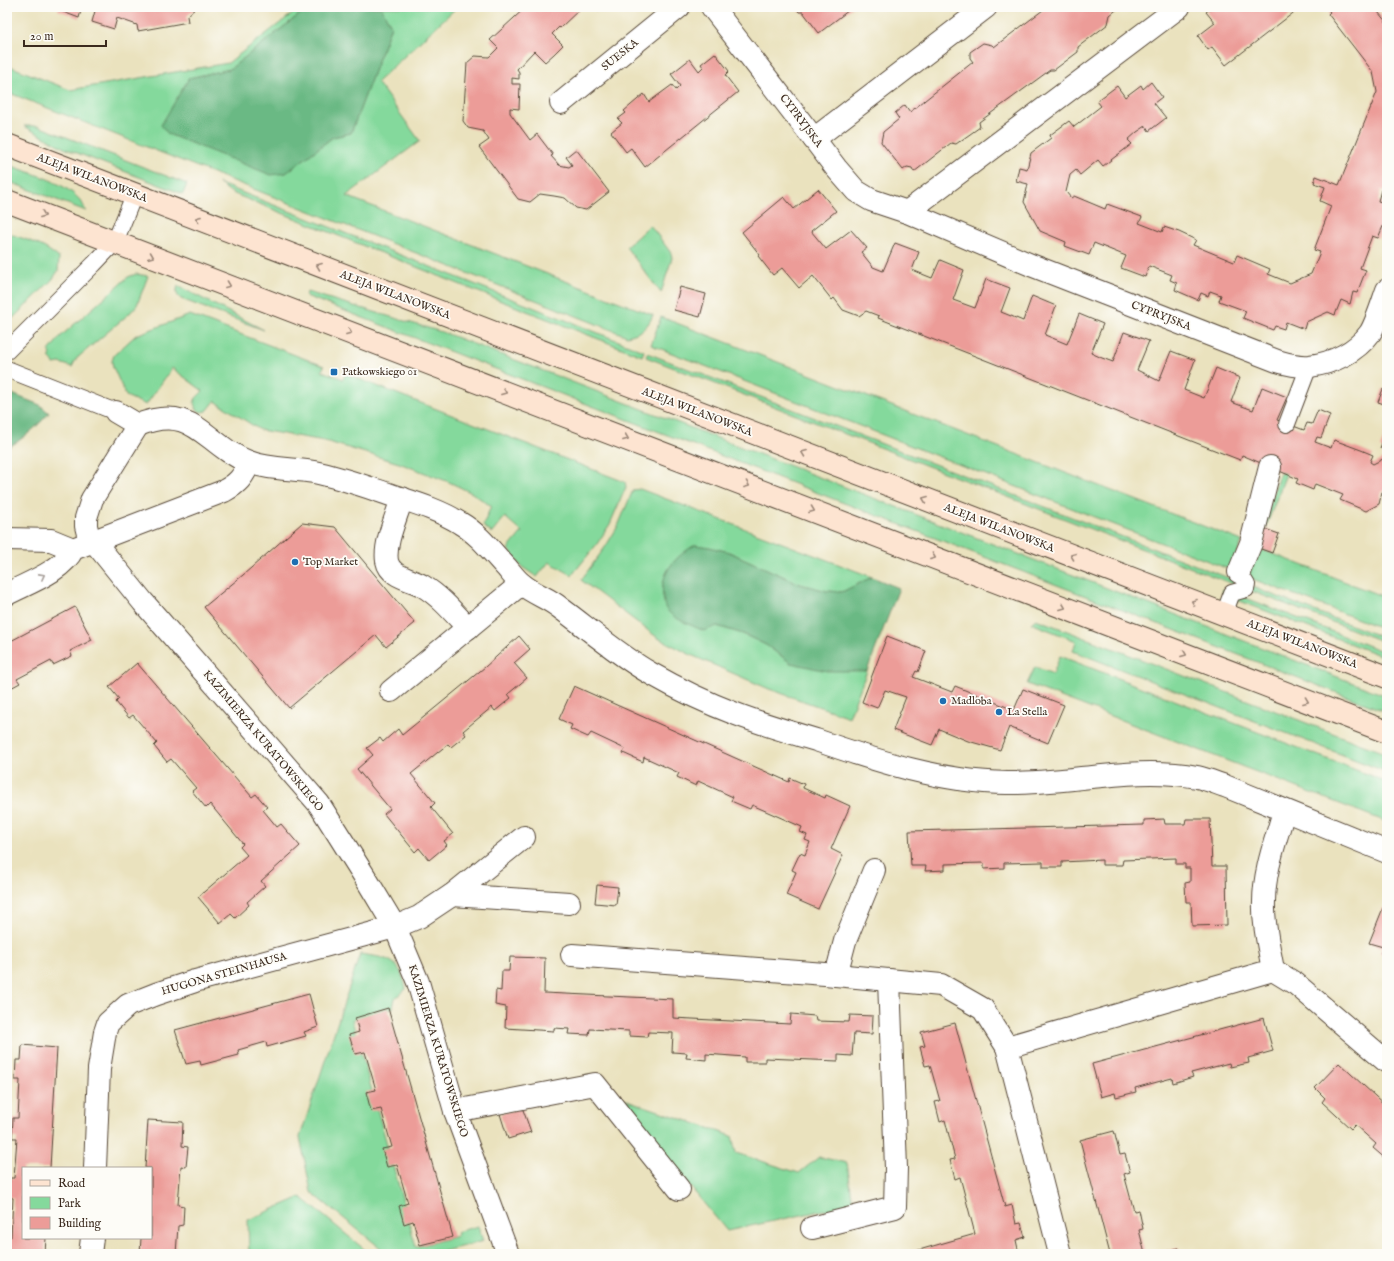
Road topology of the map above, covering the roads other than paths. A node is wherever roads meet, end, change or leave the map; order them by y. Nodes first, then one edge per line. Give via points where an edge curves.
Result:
1 (679, 7) edge
2 (712, 7) edge
3 (986, 7) edge
4 (1179, 7) edge
5 (561, 103) dead end
6 (814, 139) junction
7 (7, 146) edge
8 (134, 195) junction
9 (7, 201) edge
10 (907, 212) junction
11 (115, 242) junction
12 (1387, 290) edge
13 (7, 351) edge
14 (1309, 366) junction
15 (7, 369) edge
16 (116, 412) joint
17 (1287, 424) dead end
18 (138, 425) junction
19 (249, 462) junction
20 (1270, 467) dead end
21 (402, 498) junction
22 (7, 539) edge
23 (83, 545) junction
24 (1239, 572) joint
25 (521, 584) junction
26 (7, 594) edge
27 (1224, 614) junction
28 (468, 628) junction
29 (1387, 677) edge
30 (391, 691) dead end
31 (1387, 732) edge
32 (1284, 811) junction
33 (524, 837) dead end
34 (1387, 852) edge
35 (874, 870) dead end
36 (452, 895) junction
37 (569, 903) dead end
38 (395, 928) junction
39 (572, 955) dead end
40 (1273, 970) junction
41 (836, 975) junction
42 (889, 980) junction
43 (1007, 1047) junction
44 (1387, 1062) edge
45 (455, 1111) junction
46 (95, 1167) edge
47 (679, 1189) dead end
48 (812, 1228) dead end
49 (92, 1239) edge
50 (90, 1254) edge
51 (508, 1254) edge
52 (1060, 1254) edge

1 - 5 street, SUESKA
2 - 6 street, CYPRYJSKA
3 - 6 street
4 - 10 street
6 - 10 street, CYPRYJSKA via 856,191 871,200
7 - 8 main road, ALEJA WILANOWSKA
8 - 11 lane
27 -> 8 main road, ALEJA WILANOWSKA
9 -> 11 main road
10 - 14 street, CYPRYJSKA via 1031,265 1276,361
11 - 13 lane
11 -> 31 main road
12 - 14 street, CYPRYJSKA via 1371,332 1358,346 1327,363
14 - 17 lane
15 - 16 lane
16 - 18 street
18 - 19 street via 163,418 186,421 226,450
18 - 23 street via 92,499 86,518 88,534
19 - 21 street via 329,475
19 - 23 street via 237,483 224,491
20 - 24 street via 1251,543
21 - 25 street via 440,513 473,531
21 - 28 street via 389,541 389,566 393,571 423,586 439,598
22 - 23 street via 51,540
26 -> 23 street via 59,566
23 - 38 street, KAZIMIERZA KURATOWSKIEGO via 319,804
24 - 27 lane via 1247,585 1246,589 1232,593
25 - 28 street
25 - 32 street via 555,604 632,662 703,700 738,715 859,755 946,776 1003,783 1134,773 1176,774 1219,784
27 - 29 main road, ALEJA WILANOWSKA
28 - 30 street
32 - 34 street
32 - 40 street via 1271,856 1264,900 1266,934
33 - 36 street, HUGONA STEINHAUSA
35 - 41 street via 845,941
36 - 37 street
36 - 38 street, HUGONA STEINHAUSA via 419,917
38 - 45 street, KAZIMIERZA KURATOWSKIEGO via 418,982
38 - 46 street, HUGONA STEINHAUSA via 195,981 128,1005 108,1023 105,1032 99,1069
39 - 41 street
40 - 43 street
40 - 44 street via 1296,984
41 - 42 street
42 - 43 street via 941,985 983,1009
42 - 48 street via 896,1168 895,1208
43 - 52 street
45 - 47 street via 595,1084
45 - 51 street, KAZIMIERZA KURATOWSKIEGO
49 - 50 street

